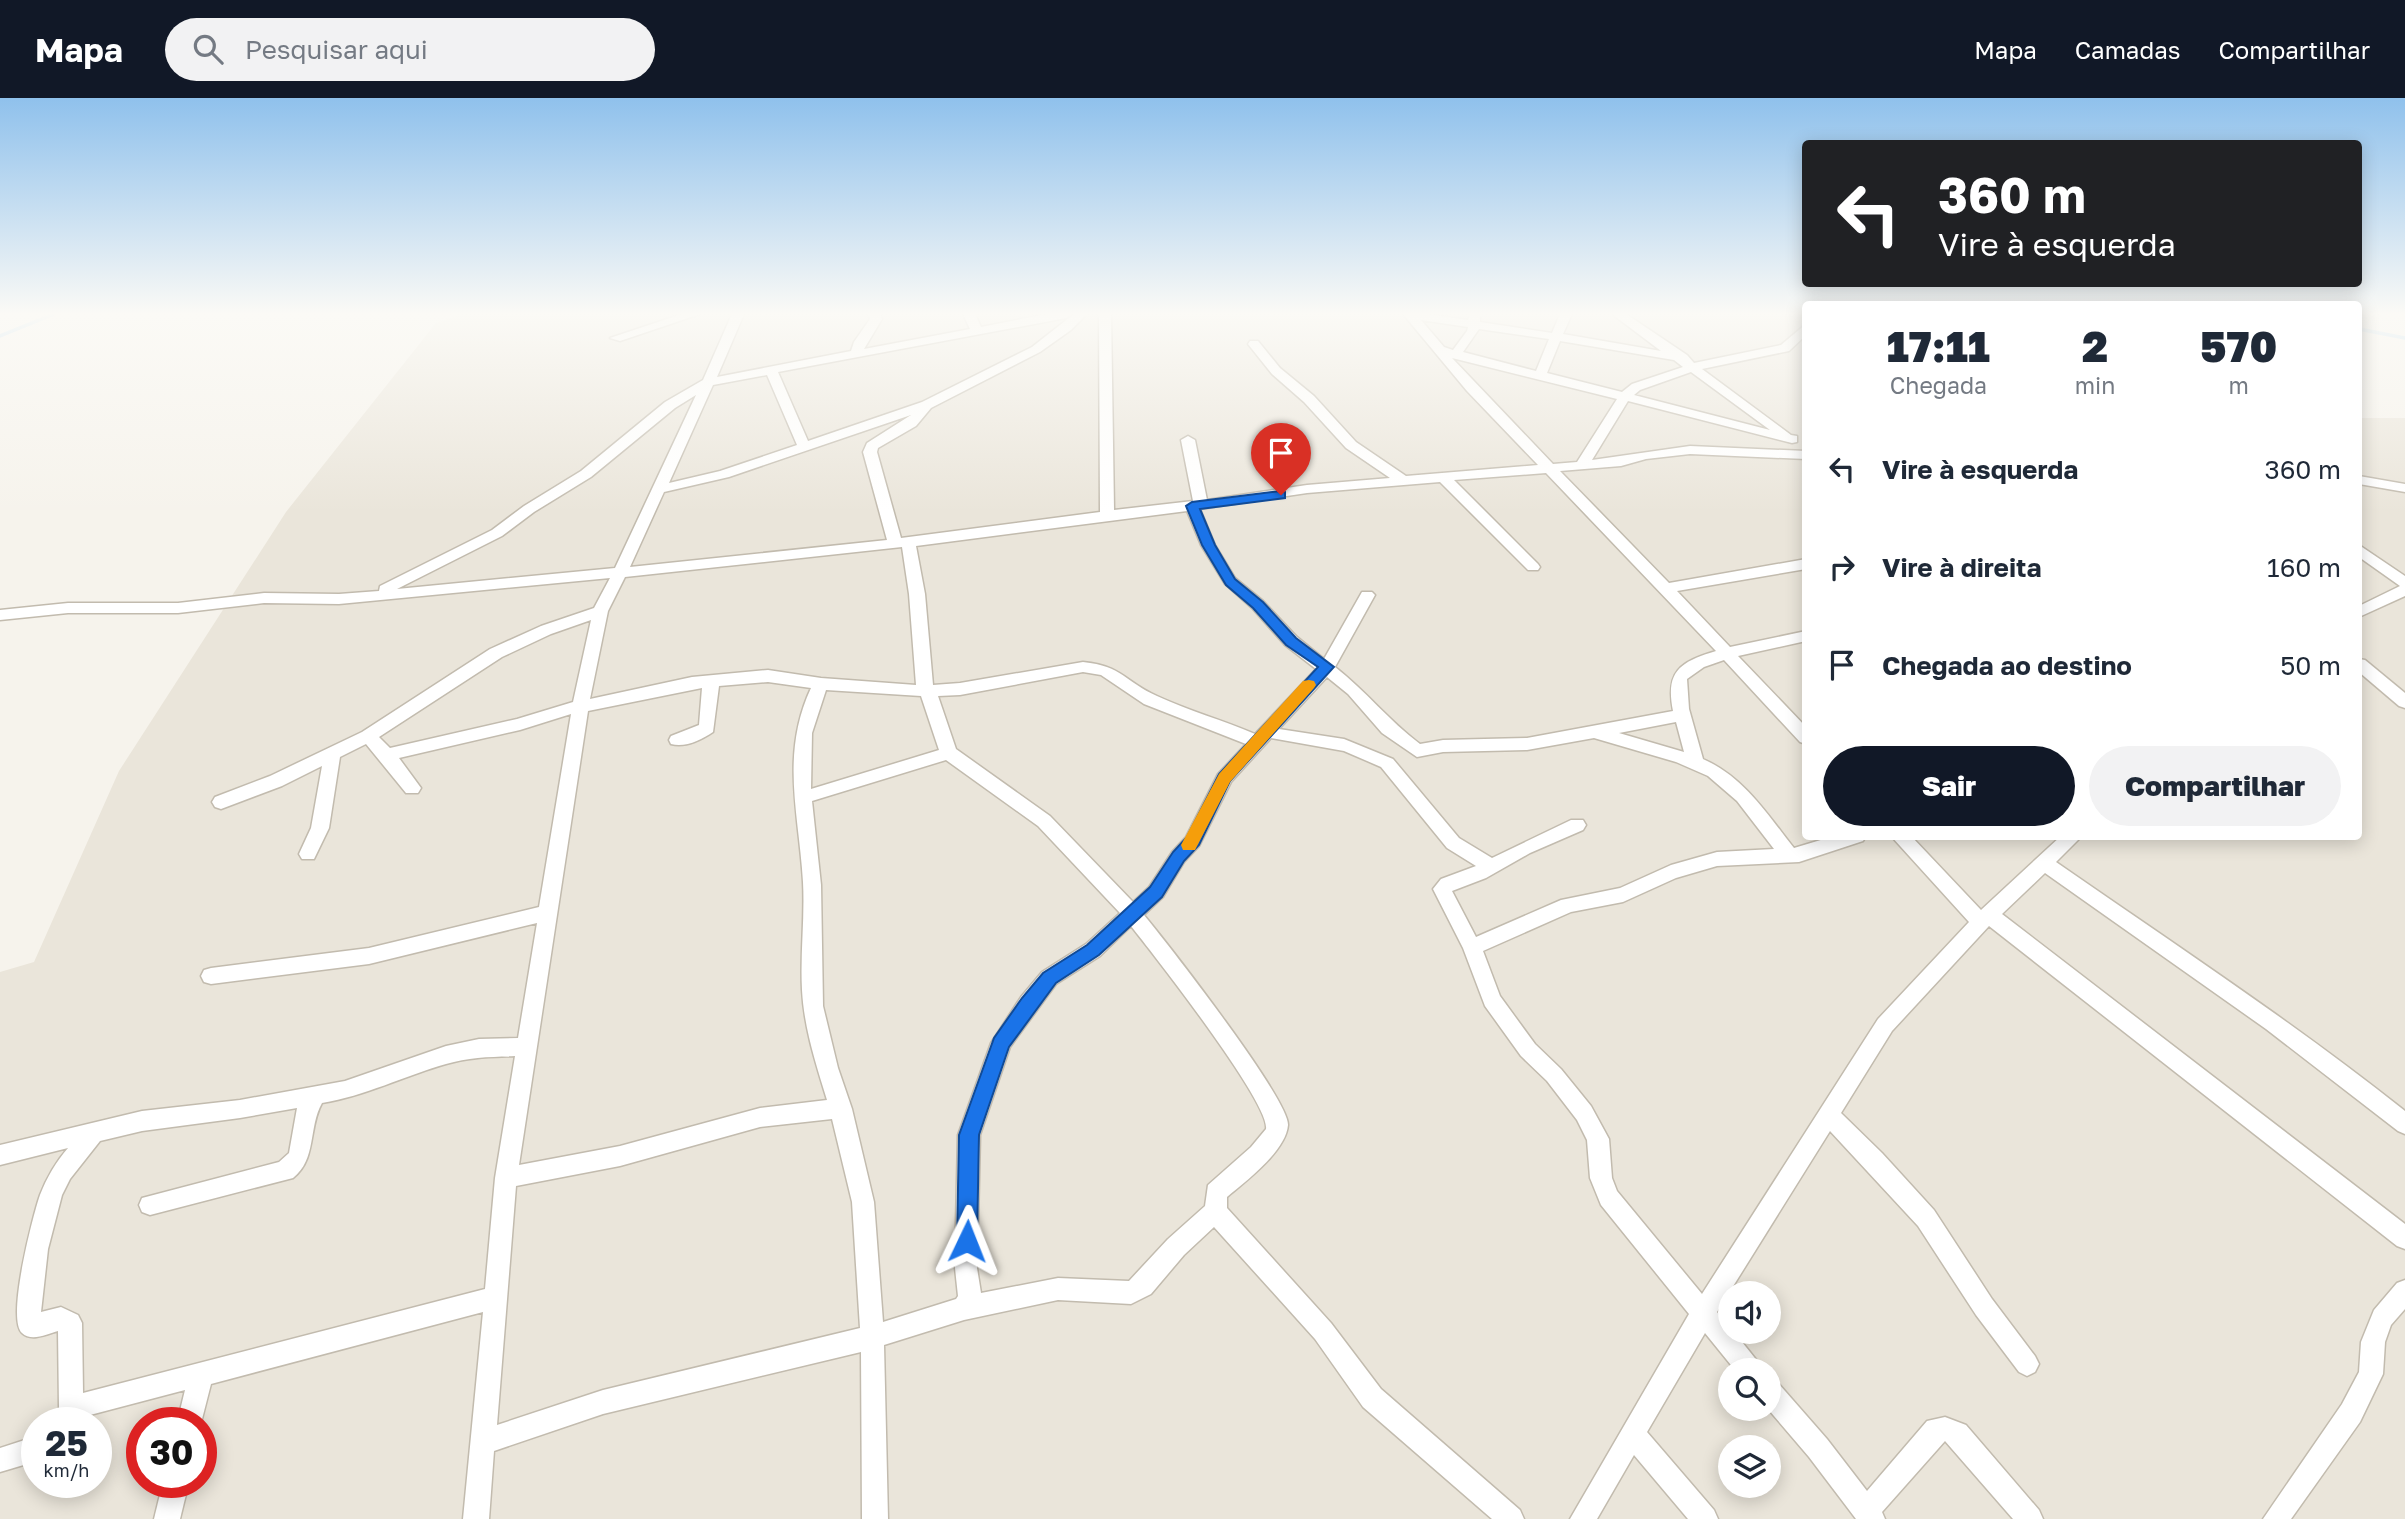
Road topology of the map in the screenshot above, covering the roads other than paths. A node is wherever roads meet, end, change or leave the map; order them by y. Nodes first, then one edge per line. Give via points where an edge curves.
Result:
1 (717, 380) edge
2 (775, 380) edge
3 (977, 380) edge
4 (1106, 380) edge
5 (1287, 380) edge
6 (1465, 380) edge
7 (1554, 380) edge
8 (1652, 380) edge
9 (1712, 380) edge
10 (708, 382) junction
11 (1625, 396) junction
12 (927, 405) junction
13 (1792, 439) junction
14 (1188, 440) dead end
15 (1802, 445) edge
16 (804, 446) junction
17 (1802, 456) edge
18 (1582, 465) junction
19 (1546, 468) junction
20 (1442, 476) junction
21 (1402, 480) junction
22 (2362, 481) edge
23 (2405, 488) edge
24 (659, 489) junction
25 (1196, 506) junction
26 (1107, 515) junction
27 (902, 541) junction
28 (2362, 552) edge
29 (1802, 565) edge
30 (1533, 567) dead end
31 (621, 571) junction
32 (2405, 583) edge
33 (1666, 588) junction
34 (2405, 590) edge
35 (376, 594) junction
36 (1367, 595) dead end
37 (600, 611) junction
38 (2362, 611) edge
39 (0, 615) edge
40 (1802, 637) edge
41 (1725, 653) junction
42 (2362, 666) edge
43 (1326, 667) junction
44 (710, 682) junction
45 (821, 684) junction
46 (927, 691) junction
47 (2405, 702) edge
48 (580, 709) junction
49 (1682, 715) junction
50 (1591, 731) junction
51 (1802, 734) edge
52 (368, 736) junction
53 (1263, 736) junction
54 (677, 740) dead end
55 (1426, 750) junction
56 (333, 751) junction
57 (949, 753) junction
58 (387, 755) junction
59 (1695, 763) junction
60 (1395, 770) junction
61 (412, 788) dead end
62 (801, 798) junction
63 (221, 802) dead end
64 (1577, 825) dead end
65 (1846, 840) edge
66 (1904, 840) edge
67 (2069, 840) edge
68 (308, 854) dead end
69 (1788, 855) junction
70 (2045, 864) junction
71 (1492, 867) junction
72 (550, 912) junction
73 (1133, 916) junction
74 (1985, 919) junction
75 (1472, 947) junction
76 (211, 976) dead end
77 (527, 1047) junction
78 (316, 1096) junction
79 (842, 1109) junction
80 (1828, 1115) junction
81 (2405, 1124) edge
82 (92, 1134) junction
83 (0, 1155) edge
84 (506, 1178) junction
85 (150, 1205) dead end
86 (1216, 1211) junction
87 (2405, 1238) edge
88 (2405, 1291) edge
89 (494, 1298) junction
90 (964, 1308) junction
91 (1702, 1315) junction
92 (873, 1337) junction
93 (1740, 1358) edge
94 (2027, 1364) dead end
95 (201, 1374) junction
96 (1781, 1406) edge
97 (70, 1407) edge
98 (96, 1407) edge
99 (194, 1407) edge
100 (1634, 1436) junction
101 (481, 1443) junction
102 (21, 1453) edge
103 (0, 1460) edge
104 (172, 1498) edge
105 (1869, 1515) edge
106 (167, 1519) edge
107 (476, 1519) edge
108 (875, 1519) edge
109 (1511, 1519) edge
110 (1583, 1519) edge
111 (1705, 1519) edge
112 (2030, 1519) edge
113 (2276, 1519) edge

1 - 10 street
2 - 16 street
3 - 12 street
4 - 26 street
5 - 21 street via 1351,445
6 - 19 street
7 - 11 street
8 - 11 street
9 - 13 street
10 - 24 street
10 - 35 street via 670,405 586,474 497,533
11 - 13 street
11 - 18 street
12 - 16 street
12 - 27 street via 911,423 872,446 870,452
13 - 15 street
14 - 25 street
16 - 24 street via 724,474
17 - 18 street via 1703,448
18 - 19 street
19 - 20 street
19 - 33 street
20 - 21 street
20 - 30 street
21 - 25 street
22 - 23 street
24 - 31 street
25 - 26 street
25 - 43 street via 1208,545 1230,582 1291,641
26 - 27 street
27 - 31 street
27 - 46 street via 917,594 922,679
28 - 32 street
29 - 33 street
31 - 35 street
31 - 37 street
33 - 41 street
34 - 38 street
35 - 39 street
36 - 43 street
37 - 48 street
37 - 52 street via 496,653
40 - 41 street
41 - 49 street via 1685,668 1679,677
41 - 51 street
42 - 47 street
43 - 53 street
43 - 55 street via 1354,690 1388,729 1417,751
44 - 45 street via 768,676
44 - 48 street
44 - 54 street via 707,728
45 - 46 street
45 - 62 street via 811,701 801,743
46 - 53 street via 1083,667 1104,668 1141,696
46 - 57 street
48 - 58 street
48 - 72 street
49 - 50 street
49 - 59 street
50 - 55 street via 1527,744
50 - 59 street
52 - 56 street
52 - 58 street
53 - 60 street via 1333,742 1374,755
53 - 73 street via 1224,778 1193,841
55 - 60 street
56 - 63 street via 276,781
56 - 68 street via 320,828
57 - 62 street
57 - 73 street via 1044,820
58 - 61 street
59 - 69 street via 1726,780
60 - 71 street via 1453,843
62 - 79 street via 812,883 810,988
64 - 71 street
65 - 69 street
66 - 74 street
67 - 70 street
69 - 75 street via 1717,859 1671,872 1623,895 1568,905
70 - 74 street
70 - 81 street via 2250,1006
71 - 75 street via 1442,889
72 - 76 street via 369,956
72 - 77 street
73 - 86 street via 1202,1006 1278,1120 1269,1142 1216,1192
73 - 90 street via 1093,950 1049,978 1001,1043 969,1135 966,1268 970,1298
74 - 80 street via 1885,1025
74 - 87 street
75 - 91 street via 1492,1000 1528,1050 1577,1104 1598,1139 1601,1178 1609,1198
77 - 78 street via 479,1048 446,1055
77 - 84 street
78 - 82 street via 142,1121
78 - 85 street via 306,1115 299,1158 292,1167
79 - 84 street via 776,1115 625,1155
79 - 92 street via 863,1203
80 - 91 street
80 - 94 street via 1926,1217
82 - 83 street
82 - 97 street via 64,1168 45,1210 28,1323 61,1319 70,1323
84 - 89 street
86 - 90 street via 1131,1293 1058,1289
86 - 109 street via 1323,1331 1372,1398
88 - 113 street via 2382,1318 2371,1374 2351,1413
89 - 95 street
89 - 101 street
90 - 92 street
91 - 93 street
91 - 100 street
92 - 101 street via 603,1402
92 - 108 street
95 - 98 street
95 - 99 street
96 - 105 street
100 - 110 street
100 - 111 street
101 - 107 street
102 - 103 street
104 - 106 street
105 - 112 street via 1936,1430 1945,1429 1957,1434

